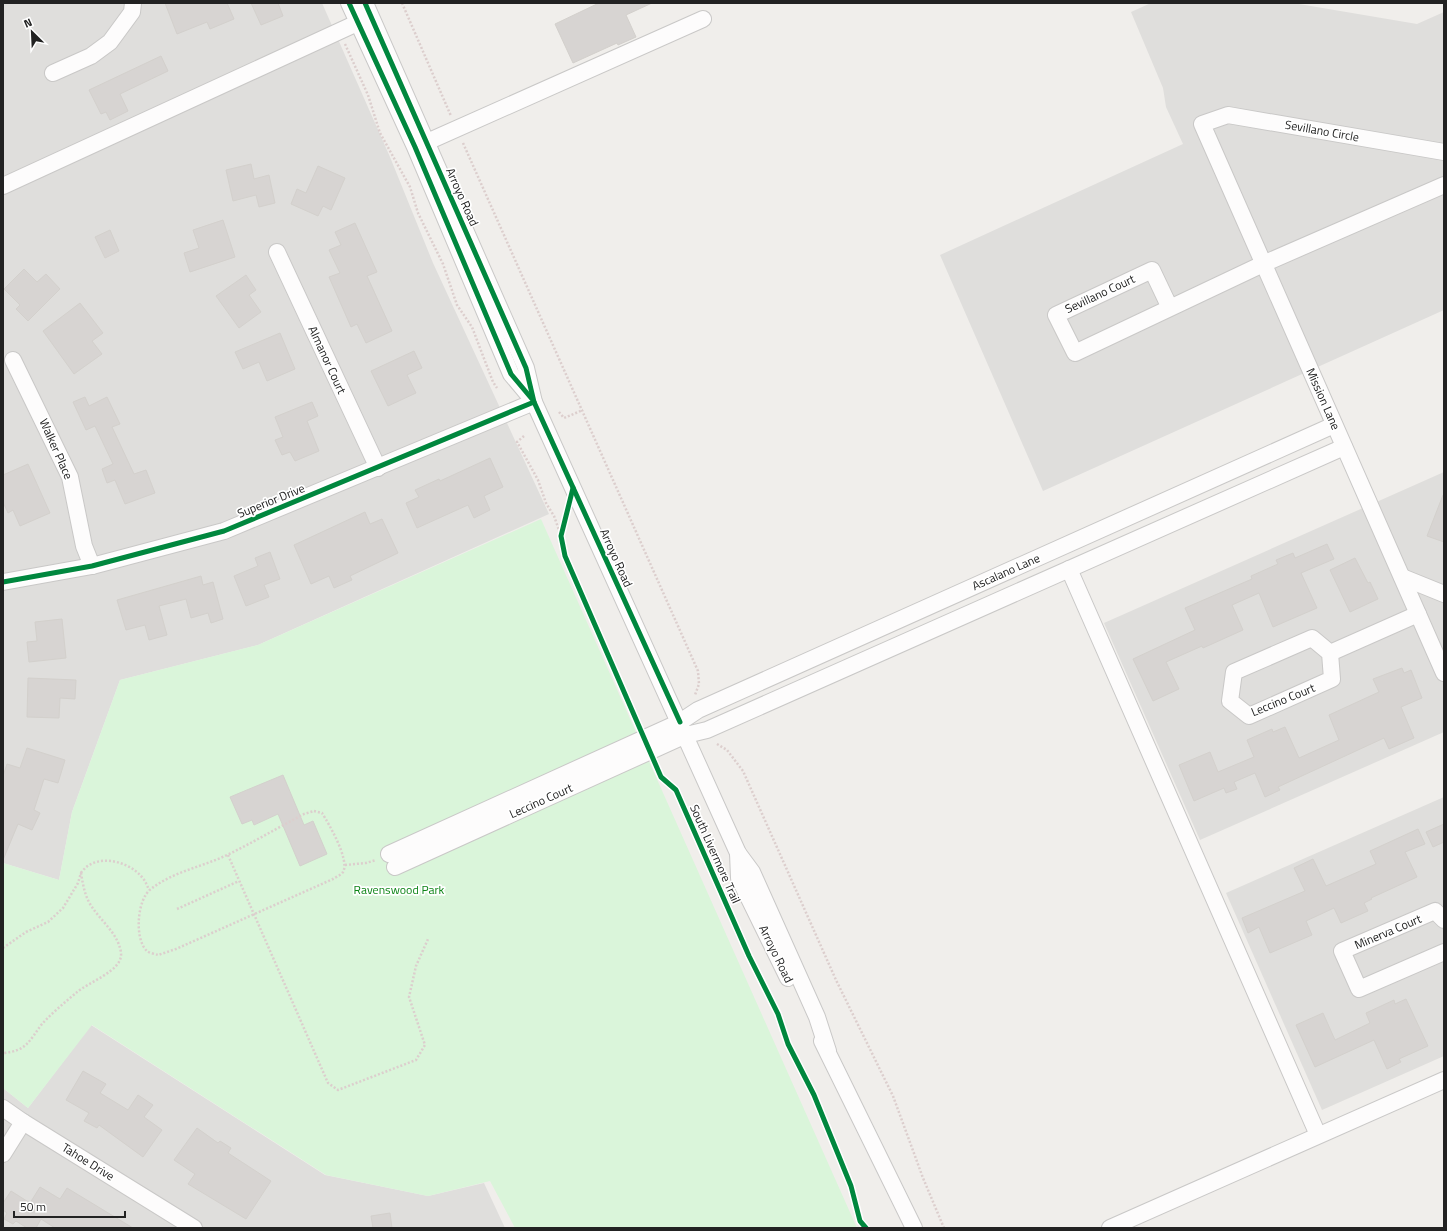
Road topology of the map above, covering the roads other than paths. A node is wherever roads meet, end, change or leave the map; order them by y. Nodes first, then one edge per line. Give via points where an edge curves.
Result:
1 (133, 3) edge
2 (349, 3) edge
3 (365, 14) edge
4 (703, 19) dead end
5 (53, 73) dead end
6 (1202, 124) joint
7 (421, 144) junction
8 (1444, 152) edge
9 (1444, 185) edge
10 (3, 186) edge
11 (277, 252) dead end
12 (1263, 264) junction
13 (1170, 308) junction
14 (13, 360) dead end
15 (534, 402) junction
16 (1334, 425) junction
17 (1344, 447) junction
18 (378, 468) junction
19 (92, 566) junction
20 (1070, 569) junction
21 (1402, 577) junction
22 (3, 582) edge
23 (1444, 594) edge
24 (1418, 614) junction
25 (1330, 653) junction
26 (1444, 673) edge
27 (683, 729) junction
28 (392, 861) road end
29 (1444, 920) edge
30 (1444, 952) edge
31 (1444, 1080) edge
32 (3, 1108) edge
33 (23, 1122) junction
34 (1318, 1136) junction
35 (3, 1154) edge
36 (194, 1228) edge
37 (914, 1228) edge
38 (1110, 1228) edge

1 - 5 street via 132,12 110,42 91,56
2 - 3 street, Arroyo Road
3 - 7 street, Arroyo Road
3 - 10 street via 340,31
4 - 7 street
6 - 8 street, Sevillano Circle via 1228,115
6 - 12 street, Mission Lane
7 - 15 street, Arroyo Road via 511,374
9 - 12 street
11 - 18 street, Almanor Court
12 - 13 street, Sevillano Court
12 - 16 street, Mission Lane
13 - 13 street, Sevillano Court via 1152,270 1056,314 1075,353
14 - 19 street, Walker Place via 70,477 84,546
15 - 18 street, Superior Drive
15 - 27 street, Arroyo Road
16 - 17 street, Mission Lane
16 - 27 street, Ascalano Lane via 698,710
17 - 20 street, Ascalano Lane
17 - 21 street, Mission Lane
18 - 19 street, Superior Drive via 224,531
19 - 22 street, Superior Drive
20 - 27 street, Ascalano Lane via 707,730
20 - 34 street
21 - 23 street
21 - 24 street, Mission Lane
24 - 25 street
24 - 26 street, Mission Lane
25 - 25 street, Leccino Court via 1312,638 1234,672 1230,701 1249,716 1332,679
27 - 28 street, Leccino Court
27 - 37 street, Arroyo Road via 738,852 752,872 817,1017 828,1050
29 - 30 street, Minerva Court via 1435,911 1342,951 1359,989
31 - 34 street
32 - 33 street, Tahoe Drive
33 - 35 street
33 - 36 street, Tahoe Drive
34 - 38 street

